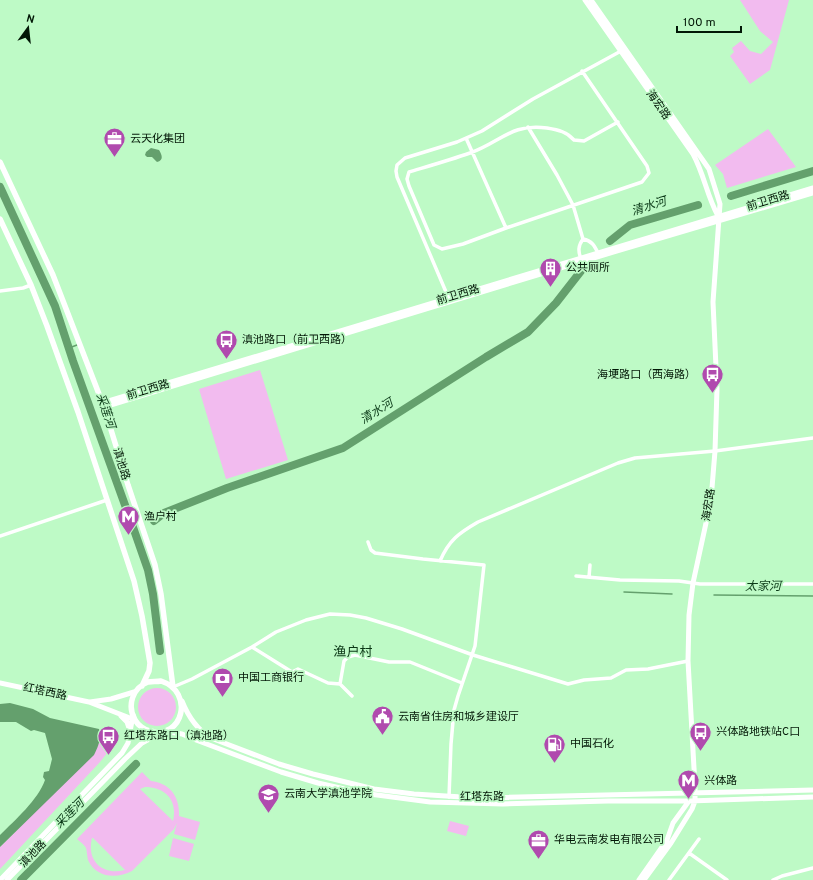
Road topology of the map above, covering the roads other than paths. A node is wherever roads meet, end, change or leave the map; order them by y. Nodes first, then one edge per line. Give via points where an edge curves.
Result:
1 (585, 0) edge
2 (591, 0) edge
3 (623, 50) junction
4 (582, 72) junction
5 (618, 122) junction
6 (528, 127) junction
7 (466, 138) junction
8 (472, 152) junction
9 (0, 162) edge
10 (813, 188) edge
11 (813, 193) edge
12 (573, 205) junction
13 (719, 218) junction
14 (0, 219) edge
15 (506, 228) junction
16 (583, 239) junction
17 (599, 254) junction
18 (581, 260) junction
19 (31, 286) junction
20 (0, 291) edge
21 (449, 300) junction
22 (103, 405) junction
23 (813, 438) edge
24 (715, 451) junction
25 (107, 500) junction
26 (0, 536) edge
27 (368, 542) dead end
28 (440, 561) junction
29 (590, 565) dead end
30 (576, 576) dead end
31 (589, 577) junction
32 (694, 583) junction
33 (813, 584) edge
34 (252, 647) junction
35 (473, 655) junction
36 (688, 661) junction
37 (0, 683) edge
38 (462, 683) junction
39 (340, 684) junction
40 (142, 686) junction
41 (173, 687) junction
42 (134, 692) junction
43 (352, 696) dead end
44 (181, 698) junction
45 (89, 702) junction
46 (120, 714) junction
47 (133, 718) junction
48 (164, 731) junction
49 (130, 732) junction
50 (813, 790) edge
51 (694, 793) junction
52 (449, 797) junction
53 (813, 797) edge
54 (692, 801) junction
55 (699, 839) dead end
56 (689, 853) junction
57 (813, 868) edge
58 (780, 879) edge
59 (0, 880) edge
60 (7, 880) edge
61 (639, 880) edge
62 (644, 880) edge
63 (669, 880) edge
64 (727, 880) edge
65 (773, 880) edge

1 - 3 main road, 海宏路
2 - 3 main road, 海宏路
3 - 4 street
3 - 13 main road, 海宏路 via 693,154
3 - 13 main road, 海宏路 via 709,170 720,204
4 - 5 street
4 - 7 street
5 - 6 street via 584,141 574,140 560,130
5 - 12 street via 648,166 649,173 642,182
6 - 8 street via 512,131
6 - 12 street
7 - 8 street
7 - 21 street via 405,158 397,165 396,171
8 - 15 street
8 - 15 street via 409,172 408,186 434,245 442,249
9 - 22 main road, 滇池路 via 53,275
10 - 13 main road, 前卫西路
11 - 13 main road, 前卫西路
12 - 15 street
12 - 16 street
13 - 17 main road, 前卫西路
13 - 24 main road, 海宏路 via 713,302 717,389
14 - 19 main road
16 - 17 street via 593,243
16 - 18 street via 578,251
17 - 18 main road, 前卫西路
18 - 21 main road, 前卫西路
19 - 20 street
19 - 25 main road
21 - 22 main road, 前卫西路
22 - 41 main road, 滇池路 via 155,565
23 - 24 street
24 - 28 street via 635,458 618,463 478,522 453,539
24 - 32 main road, 海宏路 via 711,500
25 - 26 street
25 - 40 main road via 134,582 142,616 150,663
27 - 28 street via 375,553
28 - 35 street via 484,565
29 - 31 street
30 - 31 street
31 - 32 street
32 - 33 street
32 - 36 main road, 海宏路 via 689,615
34 - 35 street via 276,632 330,614 366,618
34 - 39 street via 292,672 298,669 328,683
34 - 41 street
35 - 36 street via 568,684 611,678 626,670 648,669
35 - 38 street
36 - 51 main road, 海宏路
37 - 45 main road, 红塔西路
38 - 39 street via 410,662 389,662 356,655 344,661
38 - 52 street via 454,710
39 - 43 street
40 - 41 main road via 160,681
40 - 42 main road
41 - 44 main road
42 - 45 main road
42 - 47 main road
44 - 48 main road via 179,720
44 - 52 main road, 红塔东路 via 190,718 205,734 243,751 341,782 374,789
45 - 46 main road
46 - 47 main road
46 - 49 main road via 127,722
47 - 48 main road via 147,730
47 - 49 main road, 滇池路
48 - 54 main road, 红塔东路 via 182,734 271,769 315,782 404,799 503,804
48 - 60 main road, 滇池路 via 142,743 125,759
49 - 59 main road, 滇池路 via 128,743 122,753
50 - 51 main road, 红塔东路
51 - 52 main road, 红塔东路
51 - 54 main road
53 - 54 main road, 红塔东路
54 - 61 main road via 682,809 673,823 667,840
54 - 62 main road via 692,808 671,843
55 - 56 street
56 - 63 street
56 - 64 street
57 - 58 street
58 - 65 street

